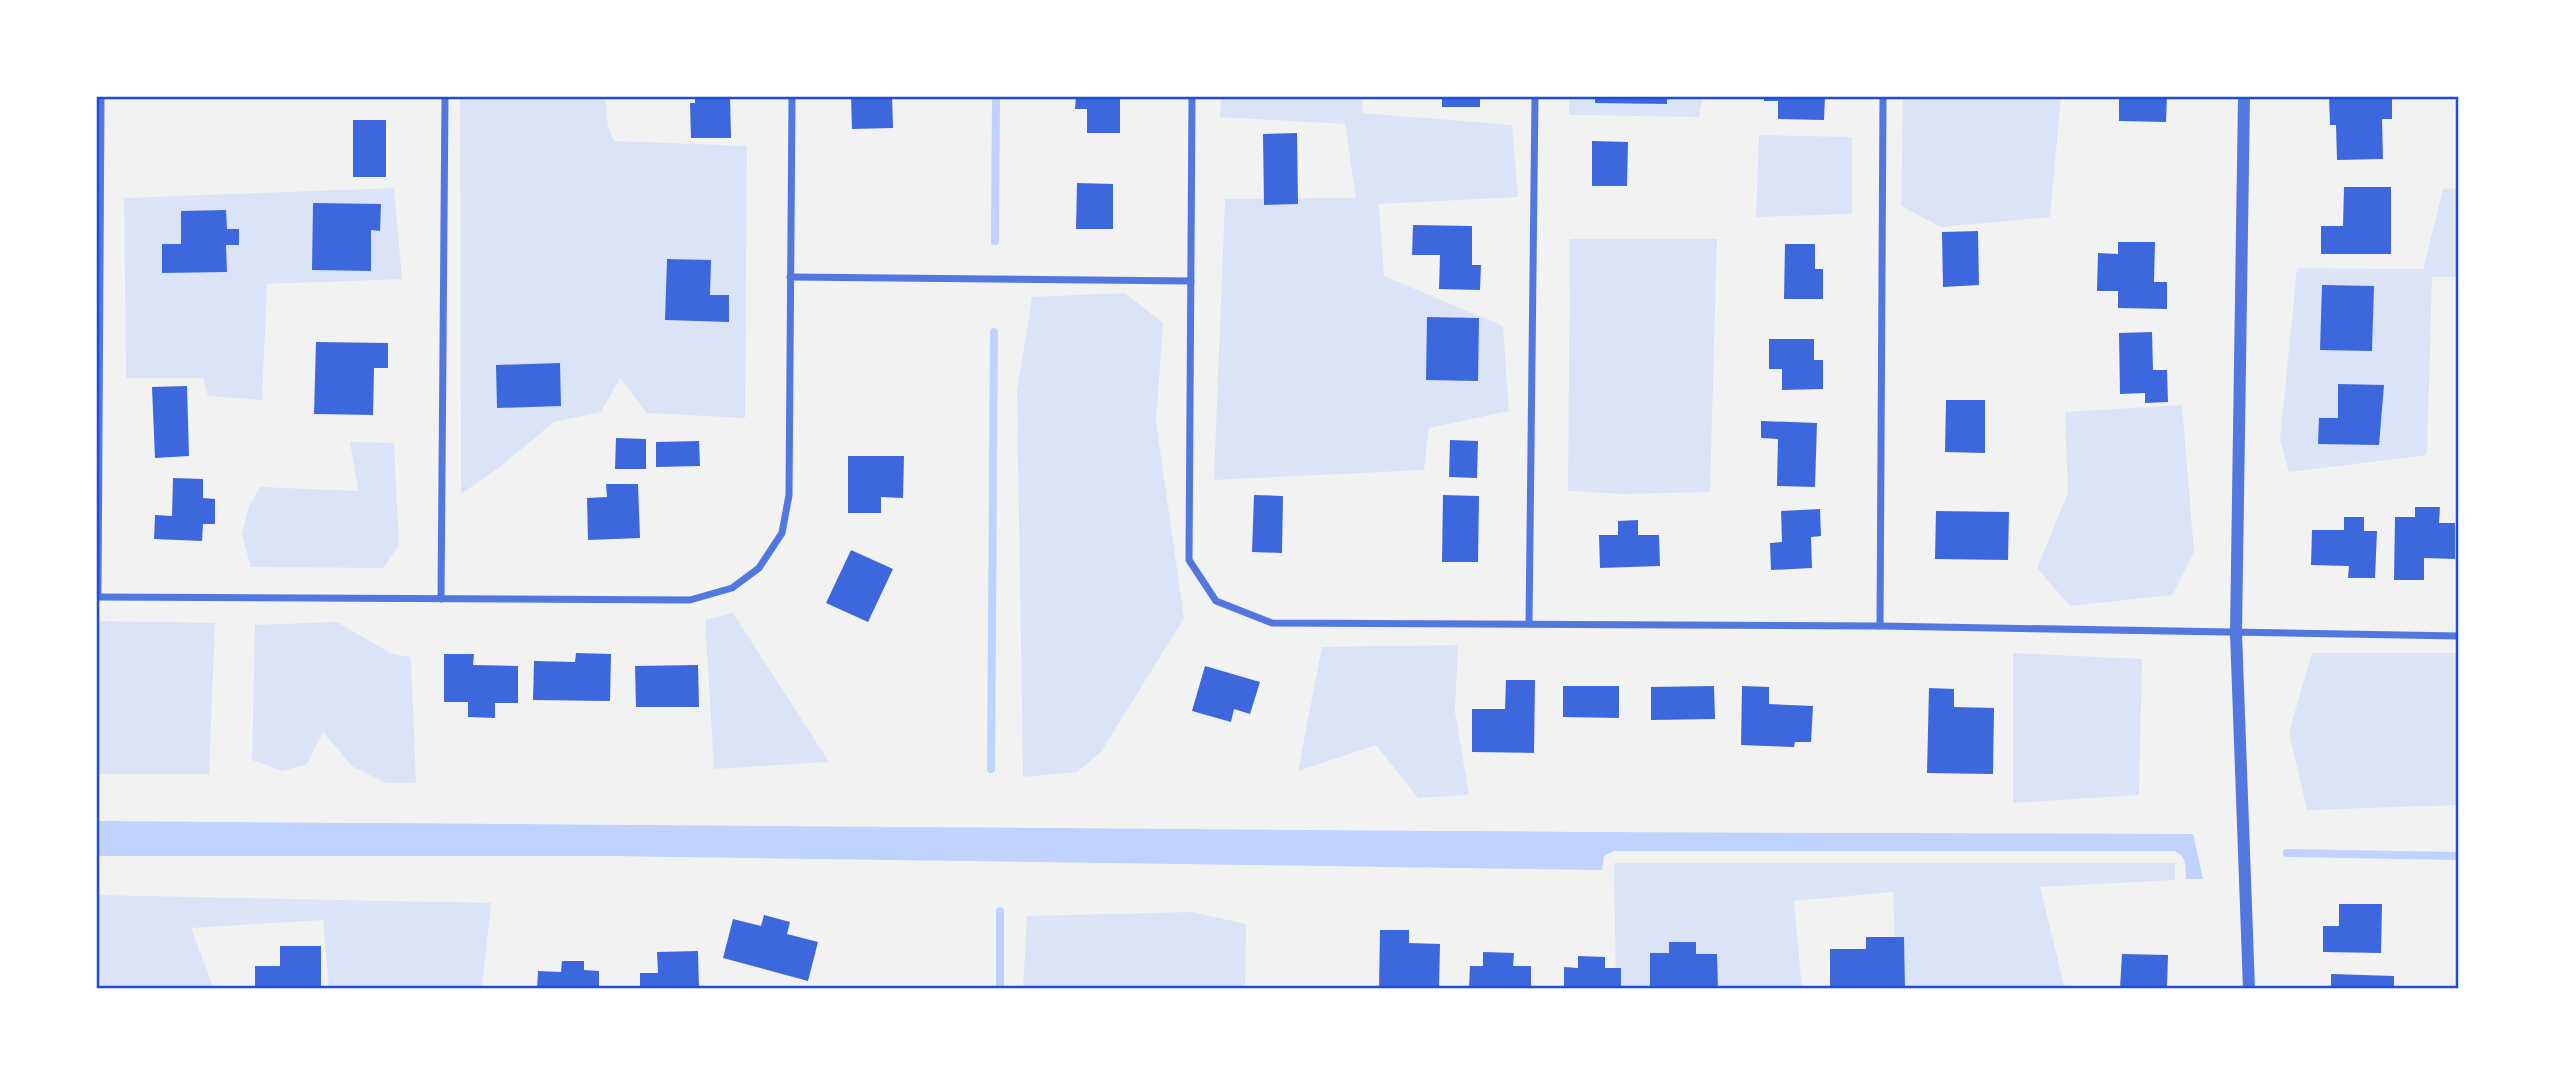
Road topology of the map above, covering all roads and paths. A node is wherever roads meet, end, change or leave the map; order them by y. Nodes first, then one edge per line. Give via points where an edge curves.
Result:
1 (101, 96) edge
2 (445, 96) edge
3 (792, 96) edge
4 (1192, 96) edge
5 (1535, 96) edge
6 (1884, 96) edge
7 (2244, 96) edge
8 (790, 276) junction
9 (1191, 281) junction
10 (97, 597) edge
11 (441, 599) junction
12 (1529, 623) junction
13 (1880, 626) junction
14 (2236, 634) junction
15 (2459, 636) edge
16 (2249, 989) edge

1 - 10 street
2 - 11 street
3 - 8 street
4 - 9 street
5 - 12 street
6 - 13 street
7 - 14 street
8 - 9 street
8 - 11 street via 789,495 782,533 759,568 732,588 690,600
9 - 12 street via 1189,560 1216,601 1272,623
10 - 11 street
12 - 13 street
13 - 14 street
14 - 15 street
14 - 16 street

